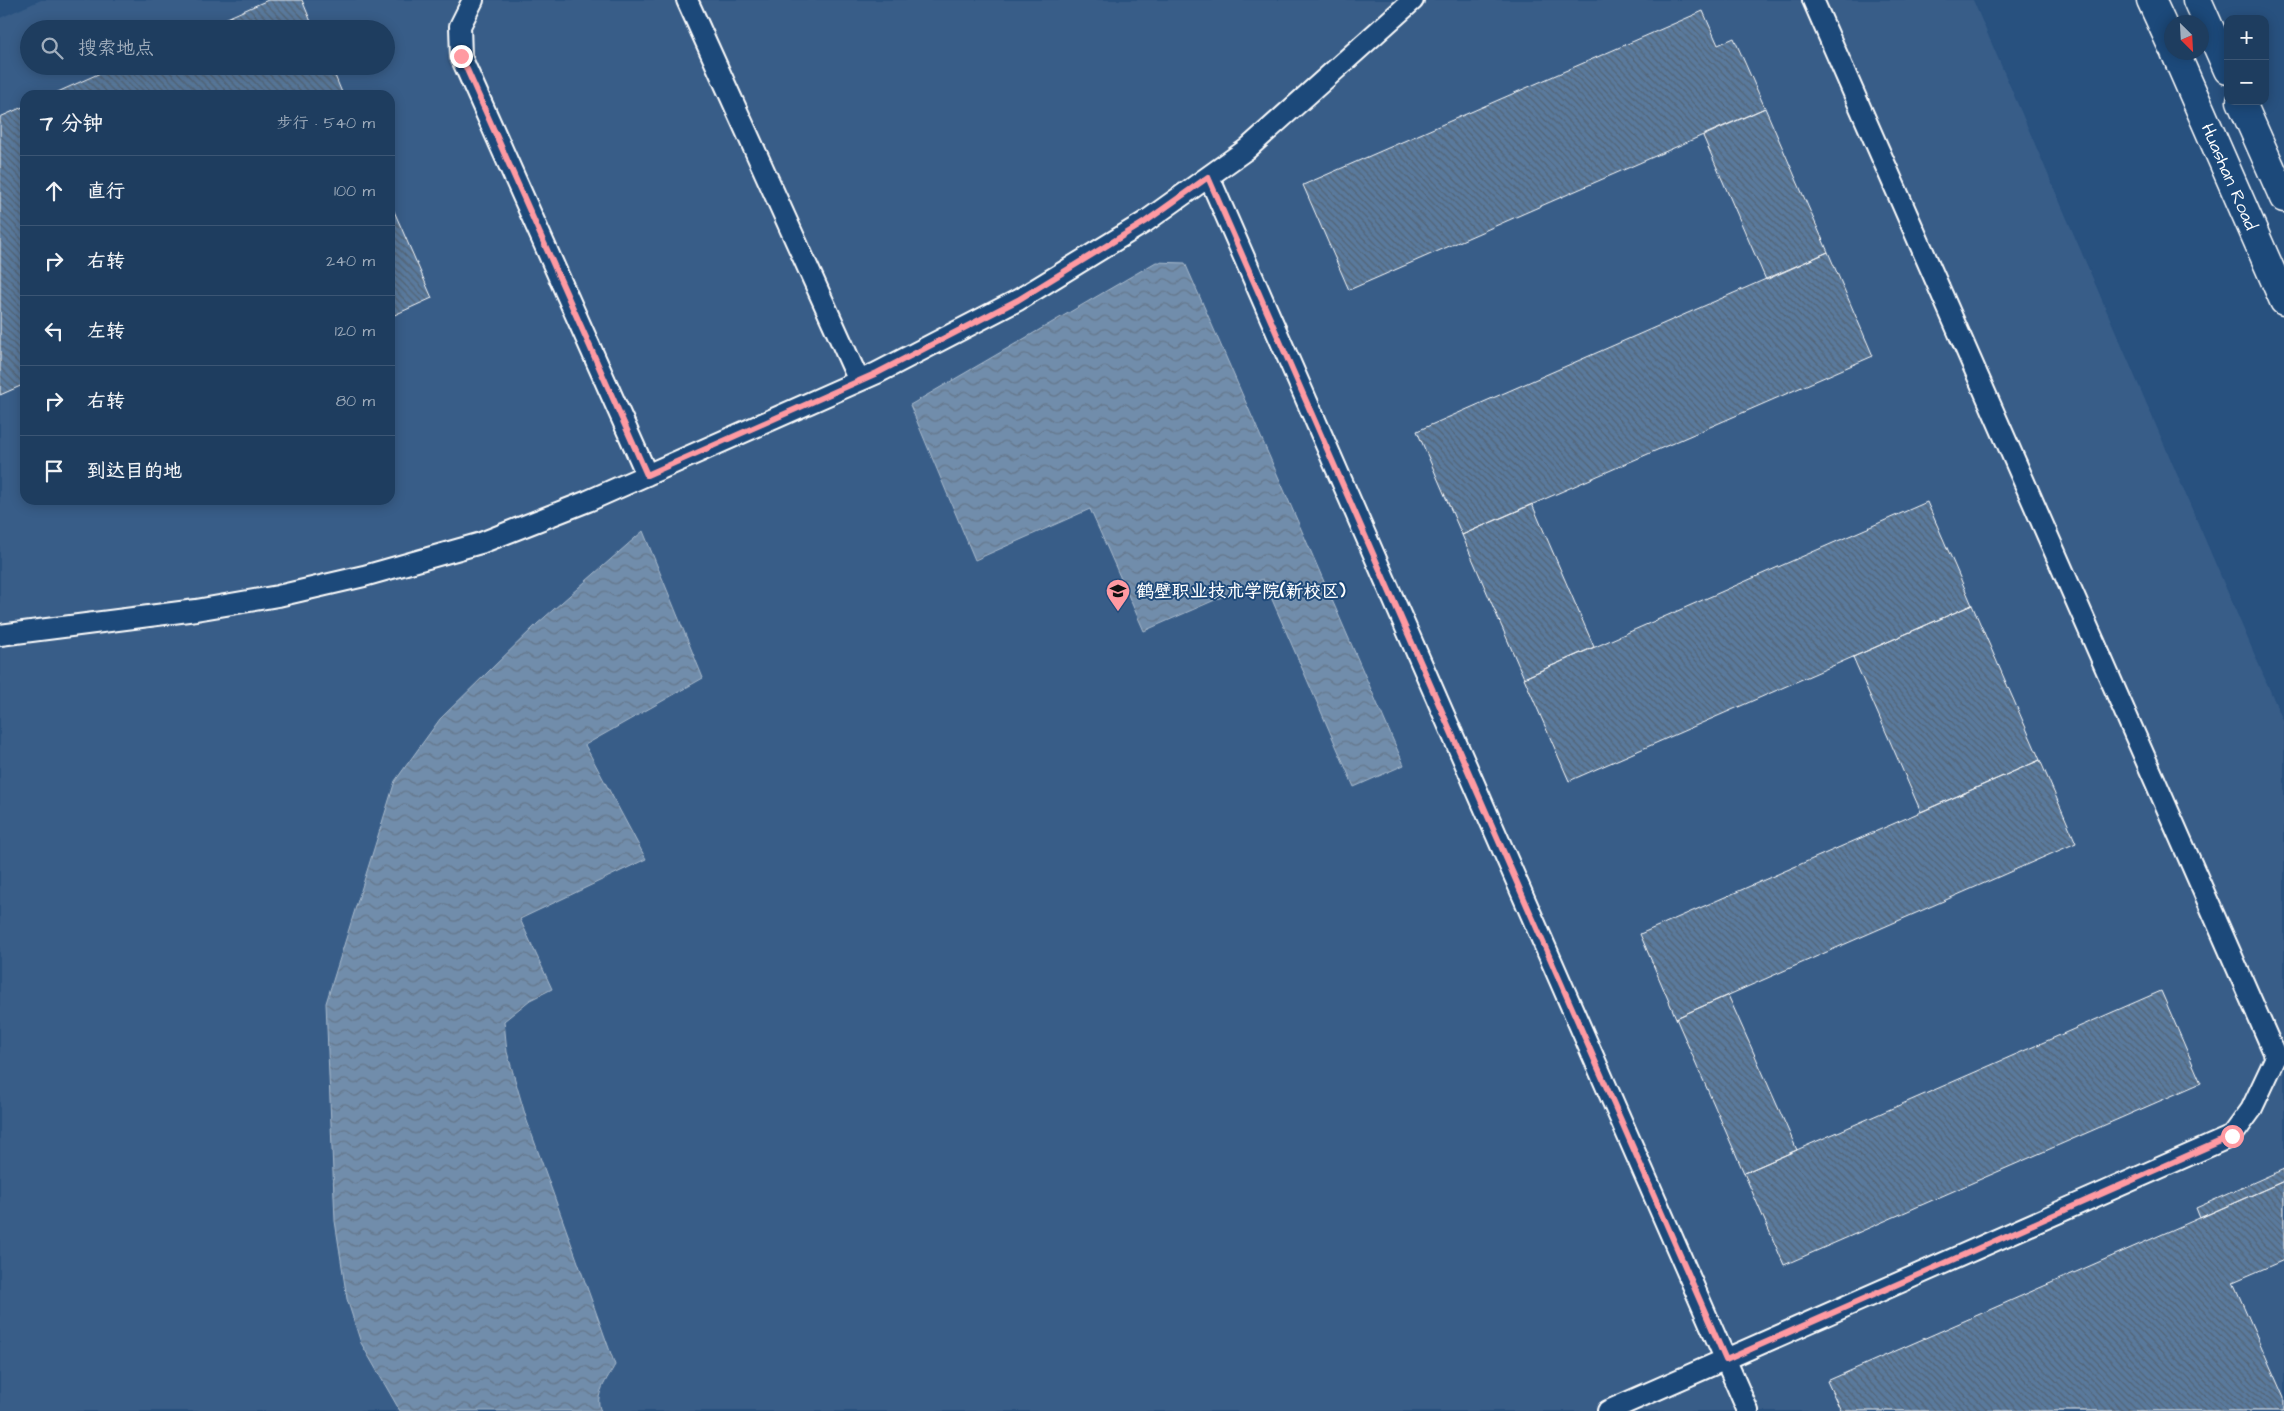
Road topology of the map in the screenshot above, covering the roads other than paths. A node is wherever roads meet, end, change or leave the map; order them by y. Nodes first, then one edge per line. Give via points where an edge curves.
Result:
1 (474, 0) edge
2 (687, 0) edge
3 (1413, 0) edge
4 (1813, 0) edge
5 (2151, 0) edge
6 (2197, 0) edge
7 (2164, 28) edge
8 (2178, 60) edge
9 (2224, 61) edge
10 (2244, 105) edge
11 (1208, 177) junction
12 (2284, 198) edge
13 (2284, 302) edge
14 (859, 381) junction
15 (647, 475) junction
16 (0, 634) edge
17 (1726, 1360) junction
18 (1608, 1411) edge
19 (1748, 1411) edge

1 - 15 lane via 460,26 461,56
2 - 14 lane
3 - 11 lane via 1247,149
4 - 17 lane via 2276,1057 2251,1110 2232,1136
5 - 7 street
6 - 9 street
8 - 13 street, Huashan Road
10 - 12 street
11 - 14 lane via 1145,222 1018,300
11 - 17 lane
14 - 15 lane
15 - 16 lane via 481,543 364,576 278,596 196,610
17 - 18 lane
17 - 19 lane

